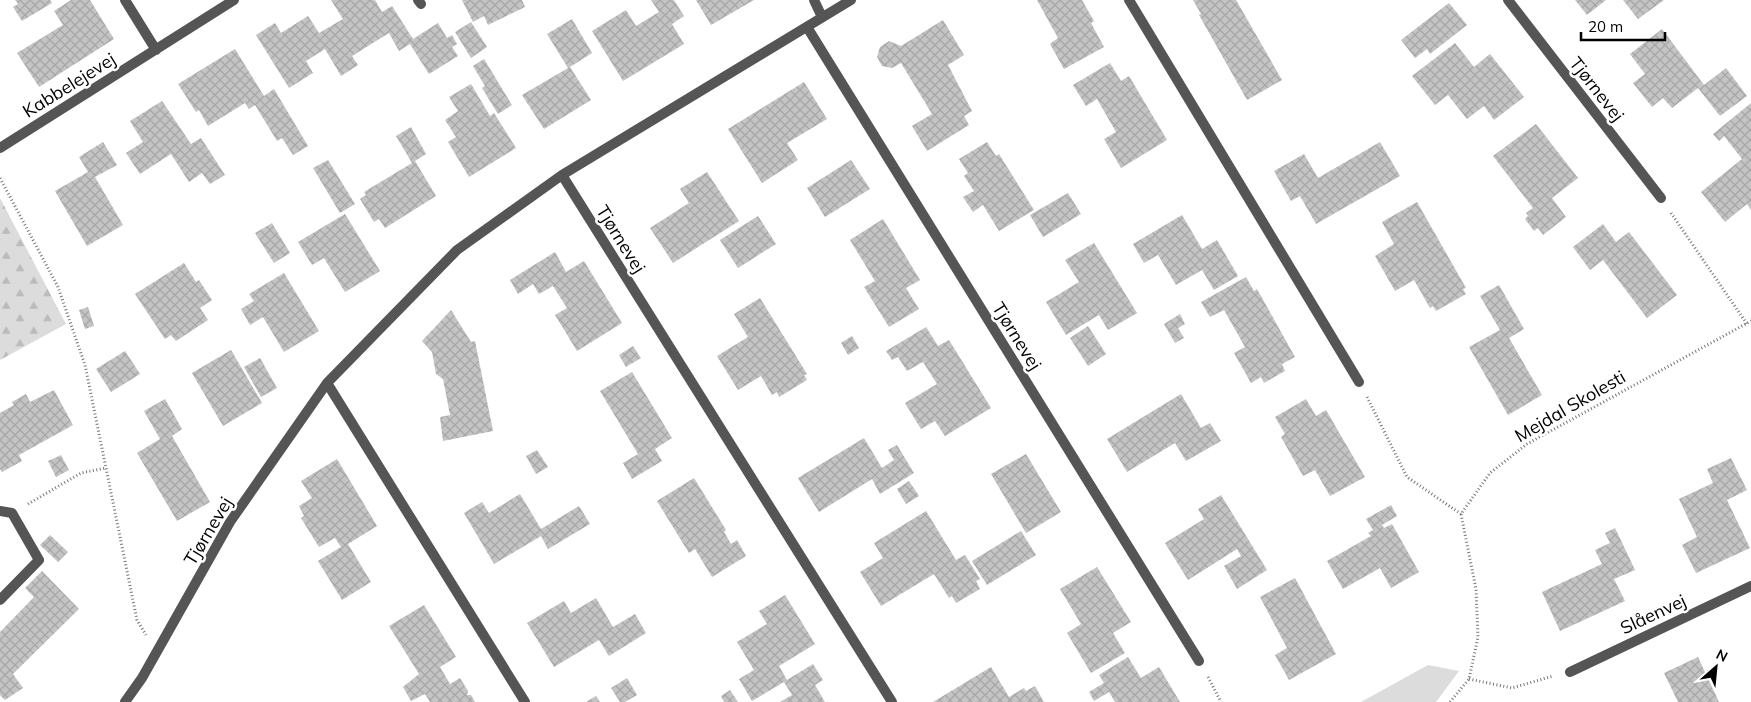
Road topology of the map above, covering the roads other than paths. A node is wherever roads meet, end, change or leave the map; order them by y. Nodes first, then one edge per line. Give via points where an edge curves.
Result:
1 (125, 0) edge
2 (234, 0) edge
3 (814, 0) edge
4 (851, 0) edge
5 (1129, 0) edge
6 (1508, 0) edge
7 (822, 18) junction
8 (807, 27) junction
9 (156, 50) junction
10 (0, 148) edge
11 (562, 175) junction
12 (1661, 198) road end
13 (1359, 382) road end
14 (328, 383) junction
15 (0, 511) edge
16 (1751, 586) edge
17 (0, 600) edge
18 (1199, 661) road end
19 (1570, 672) road end
20 (124, 702) edge
21 (525, 702) edge
22 (892, 702) edge

1 - 9 street
2 - 9 street, Kabbelejevej
3 - 7 street
4 - 7 street, Tjørnevej
5 - 13 street
6 - 12 street, Tjørnevej
7 - 8 street, Tjørnevej
8 - 11 street, Tjørnevej
8 - 18 street, Tjørnevej
9 - 10 street, Kabbelejevej
11 - 14 street, Tjørnevej via 457,250
11 - 22 street, Tjørnevej
14 - 20 street, Tjørnevej via 230,522 142,678
14 - 21 street
15 - 17 street via 12,513 39,560
16 - 19 street, Slåenvej

